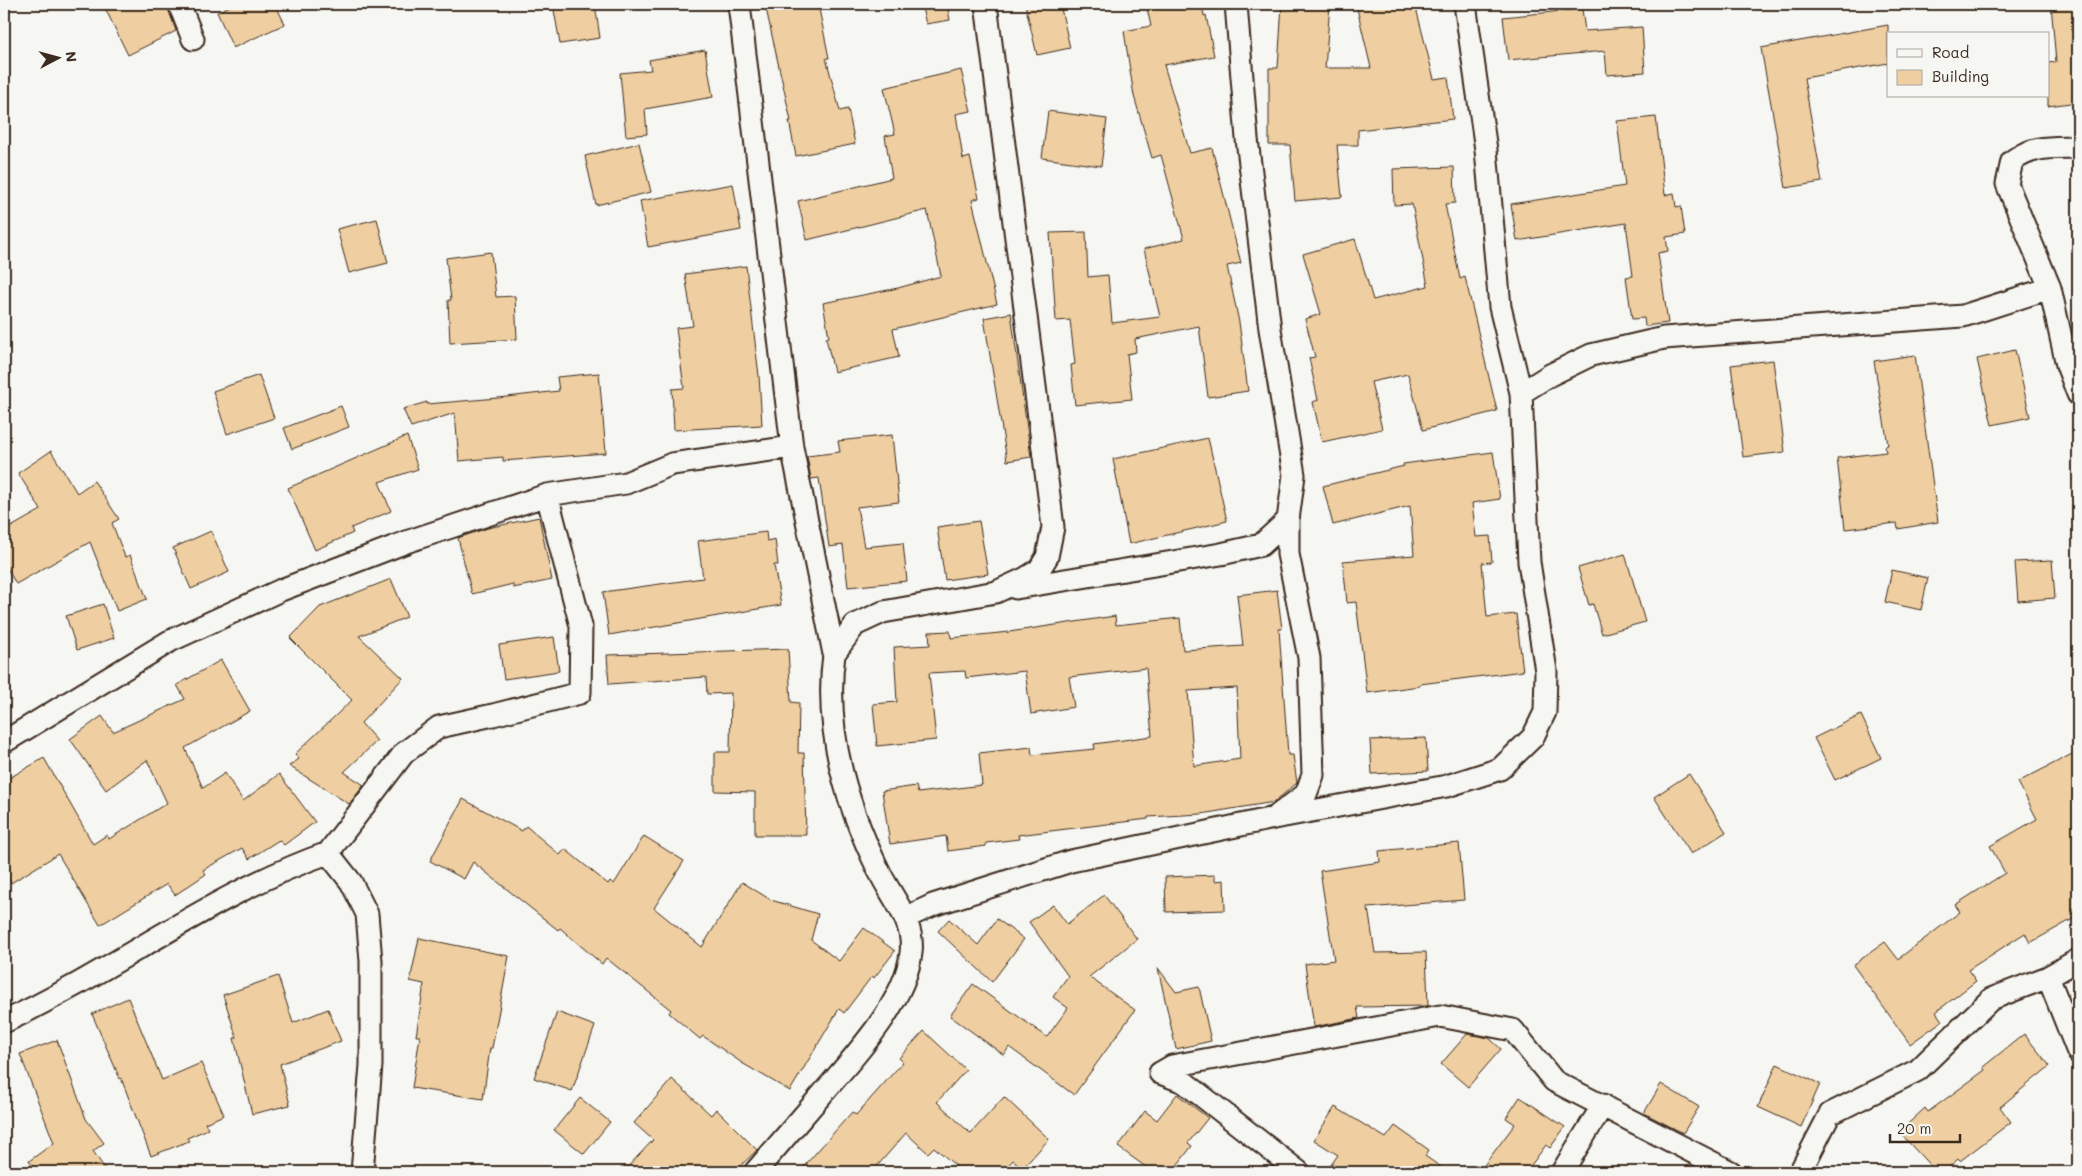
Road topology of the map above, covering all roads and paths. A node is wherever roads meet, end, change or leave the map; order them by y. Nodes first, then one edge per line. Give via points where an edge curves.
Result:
1 (179, 4) edge
2 (738, 4) edge
3 (986, 4) edge
4 (1236, 4) edge
5 (1465, 4) edge
6 (193, 39) dead end
7 (2078, 147) edge
8 (2050, 288) junction
9 (2072, 369) edge
10 (1521, 393) junction
11 (2078, 394) edge
12 (792, 448) junction
13 (546, 495) junction
14 (1288, 520) junction
15 (996, 592) junction
16 (834, 654) junction
17 (4, 742) edge
18 (1274, 818) junction
19 (328, 853) junction
20 (906, 918) junction
21 (2078, 960) edge
22 (2048, 977) junction
23 (4, 1022) edge
24 (2078, 1052) edge
25 (1603, 1104) junction
26 (362, 1172) edge
27 (755, 1172) edge
28 (1299, 1172) edge
29 (1562, 1172) edge
30 (1730, 1172) edge
31 (1800, 1172) edge

1 - 6 street
2 - 12 street
3 - 15 street via 1053,527 1047,557 1039,570
4 - 14 street via 1247,139 1270,329 1294,475
5 - 10 street via 1486,150 1500,307
7 - 8 street via 2034,149 2023,153 2012,161 2007,184
8 - 9 street
8 - 10 street via 1963,316 1664,338 1591,355
9 - 11 street
10 - 18 street via 1529,562 1546,671 1545,712 1533,737 1500,769 1447,786
12 - 13 street via 672,464 626,483
12 - 16 street
13 - 17 street via 409,541 281,590 170,641
13 - 19 street via 581,626 580,693 439,726 404,753
14 - 15 street via 1261,545 1253,547
14 - 18 street via 1288,554 1309,658 1313,775 1306,794
15 - 16 street via 883,612 855,626
16 - 20 street via 830,687 839,769 856,821 880,874
18 - 20 street via 1071,861 933,905
19 - 23 street via 210,907 49,1000
19 - 26 street via 351,882 367,914 371,961 371,1065
20 - 27 street via 912,951 907,972 887,1014
21 - 22 street
22 - 24 street
22 - 31 street via 1991,999 1918,1070 1830,1114
25 - 28 street via 1554,1081 1513,1030 1440,1016 1172,1066 1160,1073 1184,1082
25 - 29 street
25 - 30 street

